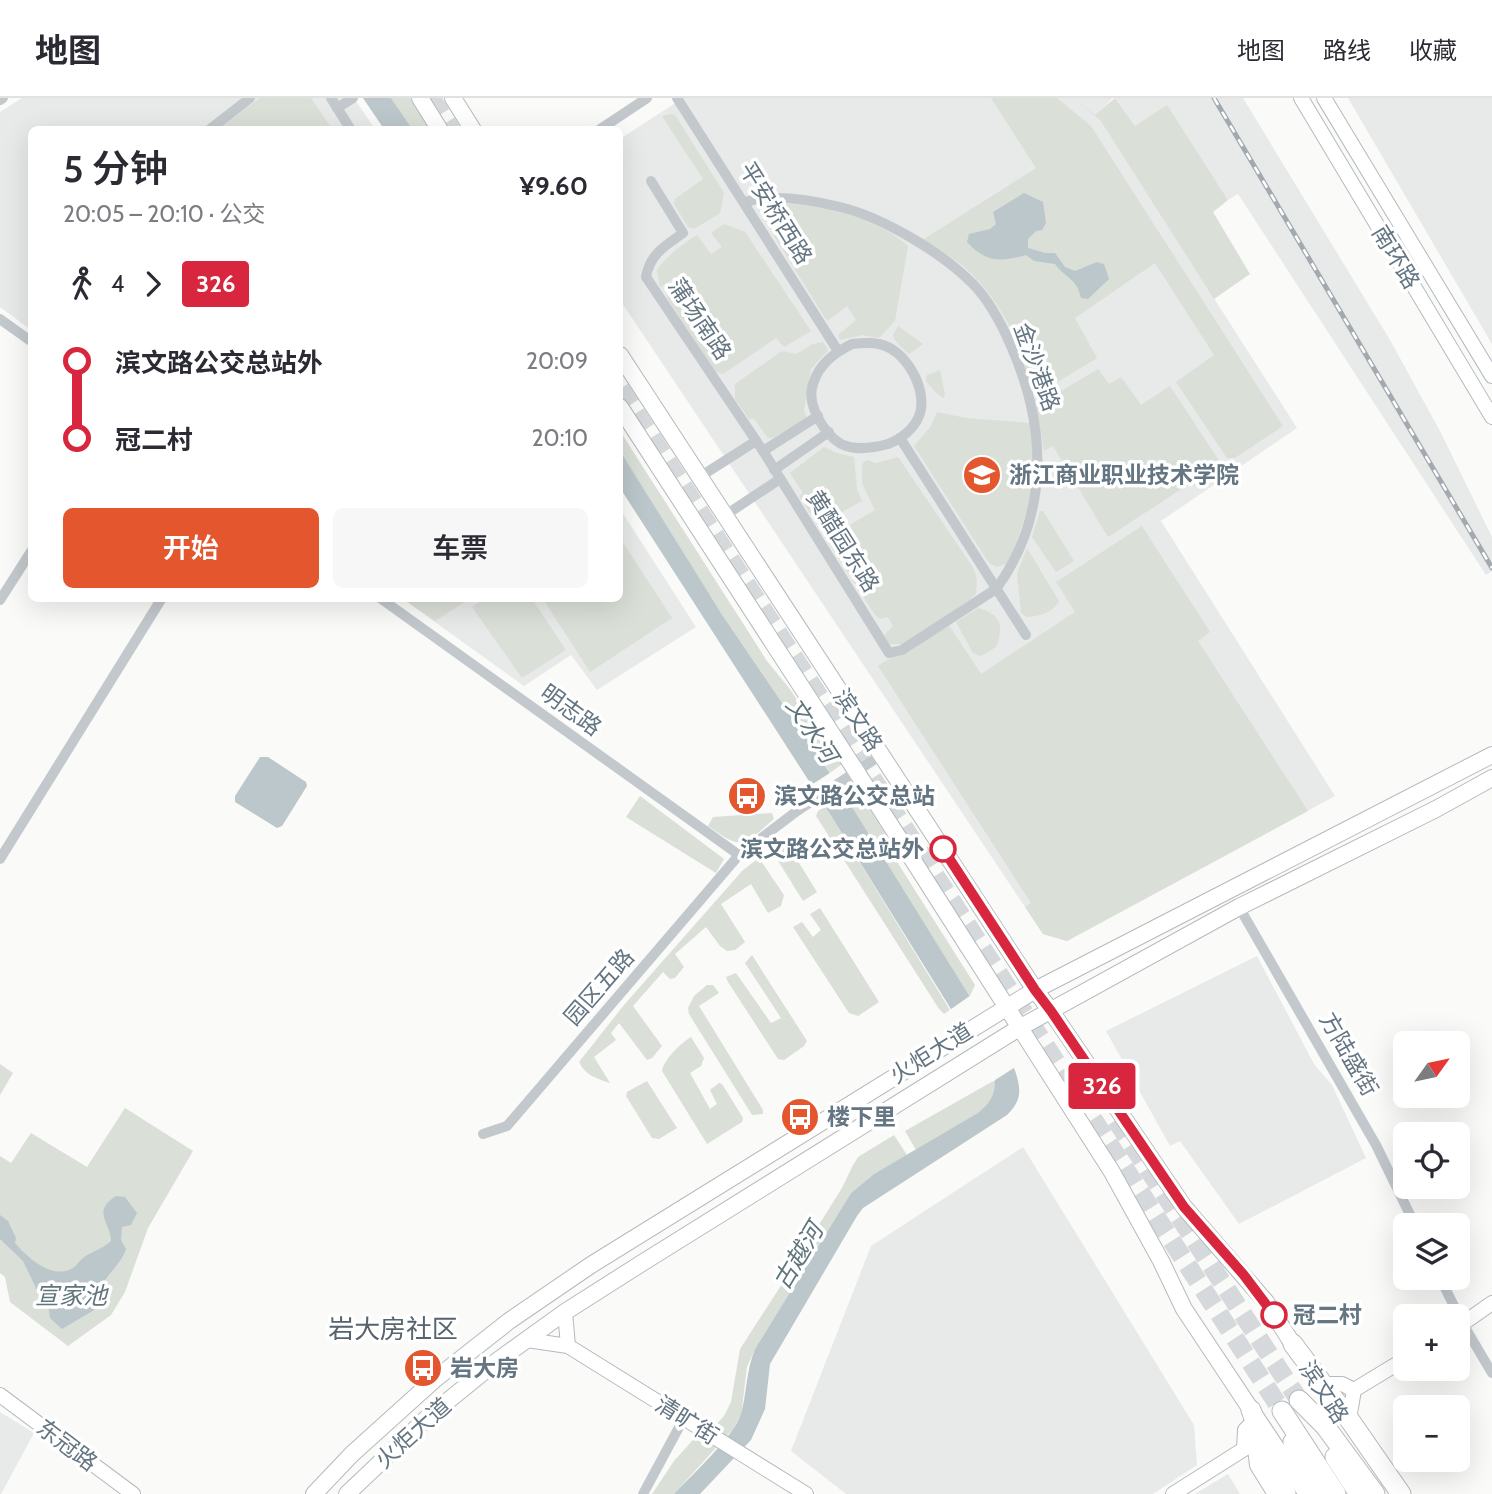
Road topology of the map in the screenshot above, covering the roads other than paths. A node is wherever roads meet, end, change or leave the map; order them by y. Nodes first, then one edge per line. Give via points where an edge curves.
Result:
1 (250, 98) edge
2 (420, 98) edge
3 (453, 98) edge
4 (647, 98) edge
5 (677, 98) edge
6 (1301, 98) edge
7 (1324, 98) edge
8 (350, 100) edge
9 (334, 103) edge
10 (214, 126) edge
11 (348, 126) edge
12 (438, 126) edge
13 (470, 126) edge
14 (604, 126) edge
15 (651, 181) dead end
16 (745, 202) junction
17 (0, 319) edge
18 (28, 339) edge
19 (838, 351) junction
20 (623, 360) edge
21 (1492, 376) edge
22 (623, 412) edge
23 (818, 416) junction
24 (1492, 417) edge
25 (829, 432) junction
26 (900, 438) junction
27 (759, 446) junction
28 (777, 475) junction
29 (698, 478) junction
30 (724, 516) junction
31 (28, 556) edge
32 (996, 589) junction
33 (0, 600) edge
34 (160, 602) edge
35 (386, 602) edge
36 (1026, 635) dead end
37 (881, 755) junction
38 (1492, 755) edge
39 (851, 775) junction
40 (1492, 778) edge
41 (739, 855) junction
42 (0, 859) edge
43 (1239, 907) junction
44 (1035, 990) junction
45 (1007, 1007) junction
46 (1051, 1011) junction
47 (1019, 1028) junction
48 (484, 1134) dead end
49 (1409, 1213) edge
50 (629, 1241) junction
51 (642, 1264) junction
52 (1492, 1304) edge
53 (565, 1312) junction
54 (1470, 1319) edge
55 (527, 1340) junction
56 (1470, 1341) edge
57 (1293, 1344) junction
58 (568, 1346) junction
59 (1393, 1366) edge
60 (1492, 1373) edge
61 (1324, 1384) junction
62 (1354, 1390) junction
63 (0, 1395) edge
64 (1252, 1416) junction
65 (684, 1418) junction
66 (1349, 1419) junction
67 (1251, 1455) junction
68 (133, 1494) edge
69 (314, 1494) edge
70 (347, 1494) edge
71 (643, 1494) edge
72 (806, 1494) edge
73 (1173, 1494) edge
74 (1276, 1494) edge
75 (1286, 1494) edge
76 (1307, 1494) edge
77 (1319, 1494) edge
78 (1336, 1494) edge
79 (1359, 1494) edge
80 (1376, 1494) edge
81 (1390, 1494) edge
82 (1401, 1494) edge

1 - 10 street
2 - 12 main road
3 - 13 main road
4 - 14 street
5 - 16 street, 平安桥西路
6 - 24 main road, 南环路
7 - 21 main road, 南环路
8 - 9 street
9 - 11 street
15 - 27 street, 蒲场南路 via 683,233 648,262 646,277
16 - 19 street, 平安桥西路
16 - 32 street, 金沙港路 via 820,202 859,212 901,231 974,285 1001,324 1019,363 1037,426 1038,453 1028,527
17 - 18 street
19 - 23 street via 811,387
19 - 26 street via 852,344 881,344 905,362 917,382 921,403 920,416
20 - 29 main road, 滨文路
22 - 39 main road, 滨文路
23 - 25 street
23 - 27 street
25 - 26 street via 856,448
25 - 28 street
26 - 32 street
27 - 28 street, 黄醋园东路
27 - 29 street
28 - 30 street
28 - 32 street, 黄醋园东路 via 889,653 902,650
29 - 30 main road, 滨文路
30 - 37 main road, 滨文路
31 - 33 street
32 - 36 street
34 - 42 street
35 - 41 street, 明志路
37 - 39 street, 园区五路
37 - 44 main road, 滨文路
38 - 44 main road, 火炬大道
39 - 41 street, 园区五路
39 - 45 main road, 滨文路
40 - 43 main road, 火炬大道
41 - 48 street, 园区五路 via 506,1126
43 - 46 main road, 火炬大道
43 - 49 street, 方陆盛街 via 1371,1134
44 - 45 main road, 火炬大道
44 - 46 main road, 滨文路
45 - 47 main road, 滨文路
45 - 50 main road, 火炬大道
46 - 47 main road, 火炬大道
46 - 57 main road, 滨文路 via 1184,1207 1258,1293
47 - 51 main road, 火炬大道
47 - 64 main road, 滨文路 via 1112,1172 1184,1309
50 - 51 main road via 642,1252
50 - 69 main road, 火炬大道 via 471,1350 411,1399
51 - 53 main road, 火炬大道
52 - 54 main road
53 - 55 main road, 火炬大道
53 - 58 main road
55 - 58 main road, 清旷街
55 - 70 main road, 火炬大道 via 428,1417
56 - 60 street
57 - 61 highway
57 - 81 main road, 滨文路
58 - 65 main road, 清旷街
59 - 62 main road
61 - 62 main road via 1342,1384
61 - 66 highway
62 - 66 main road
63 - 68 main road, 东冠路
64 - 67 main road
64 - 75 highway
64 - 76 main road, 滨文路
65 - 71 street
65 - 72 main road, 清旷街
66 - 82 highway
67 - 73 main road
67 - 74 main road
77 - 78 highway via 1301,1466 1282,1411
79 - 80 highway via 1299,1400 1325,1426

